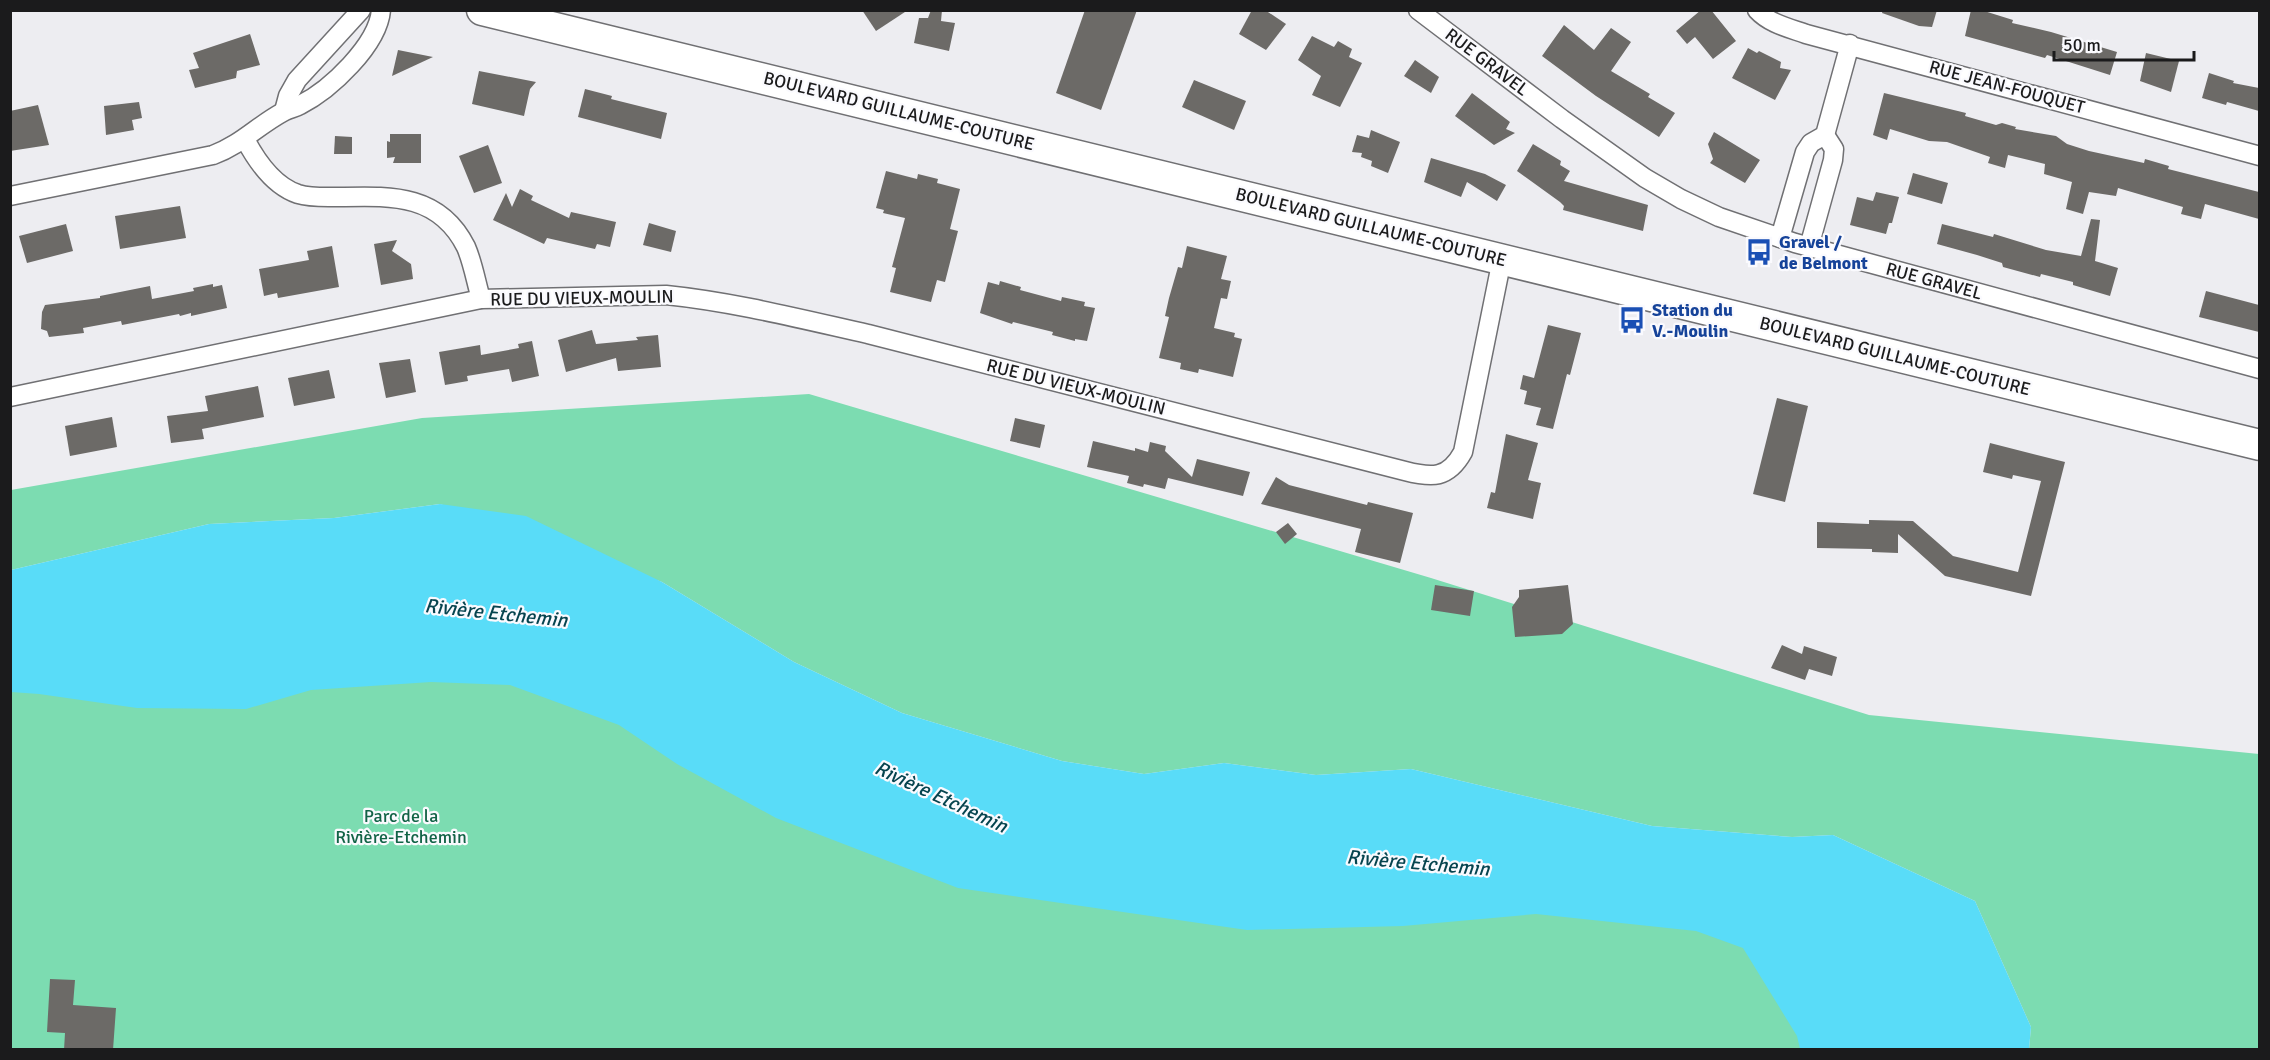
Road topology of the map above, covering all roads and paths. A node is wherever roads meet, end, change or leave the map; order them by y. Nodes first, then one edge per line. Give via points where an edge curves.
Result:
1 (361, 10) edge
2 (381, 10) edge
3 (482, 10) edge
4 (1418, 10) edge
5 (1757, 10) edge
6 (1850, 44) junction
7 (284, 111) junction
8 (1825, 135) junction
9 (245, 140) junction
10 (2259, 156) edge
11 (10, 196) edge
12 (1780, 238) junction
13 (1809, 247) junction
14 (1502, 260) junction
15 (481, 299) junction
16 (2259, 369) edge
17 (10, 397) edge
18 (2259, 445) edge

1 - 7 street via 297,80
2 - 7 street via 380,24 357,60 301,105
3 - 14 main road, BOULEVARD GUILLAUME-COUTURE
4 - 12 street, RUE GRAVEL via 1645,178 1719,217
5 - 6 street, RUE JEAN-FOUQUET via 1783,26
6 - 8 street
6 - 10 street, RUE JEAN-FOUQUET
7 - 9 street
8 - 12 street via 1811,143 1806,152
8 - 13 street via 1834,149 1833,160
9 - 11 street via 213,155
9 - 15 street, RUE DU VIEUX-MOULIN via 281,185 298,194 392,196 433,210 450,224 466,248
12 - 13 street, RUE GRAVEL
13 - 16 street, RUE GRAVEL
14 - 15 street, RUE DU VIEUX-MOULIN via 1463,452 1449,470 1423,476 868,334 695,298 666,295
14 - 18 main road, BOULEVARD GUILLAUME-COUTURE
15 - 17 street, RUE DU VIEUX-MOULIN

